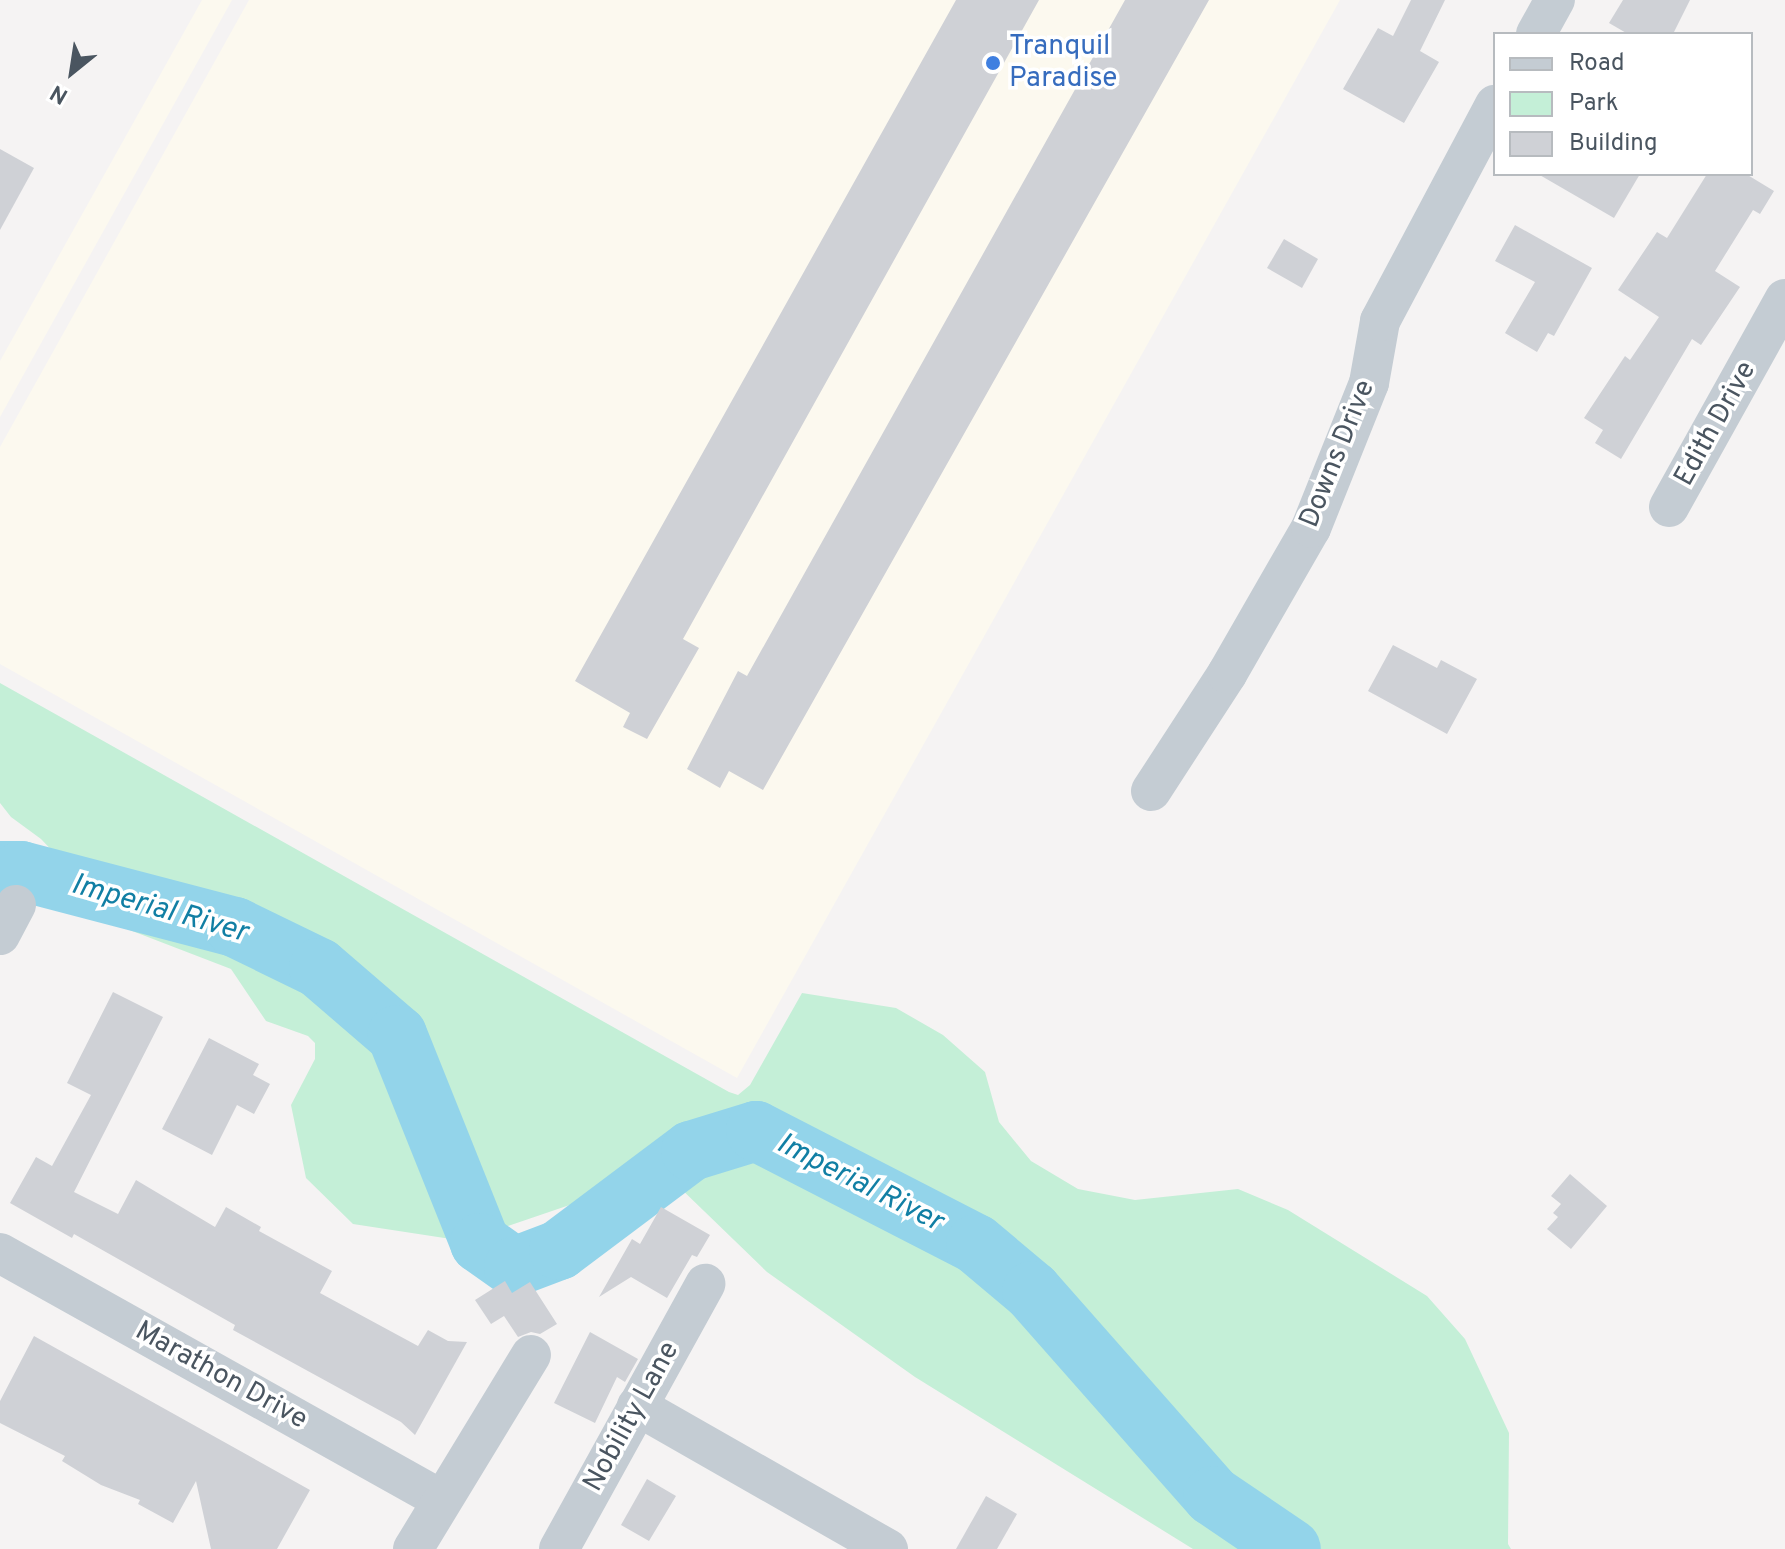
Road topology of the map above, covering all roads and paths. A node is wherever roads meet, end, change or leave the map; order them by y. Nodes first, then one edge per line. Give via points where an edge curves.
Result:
1 (1555, 0) edge
2 (1537, 32) edge
3 (1493, 109) edge
4 (1785, 299) edge
5 (1669, 507) dead end
6 (1151, 791) dead end
7 (0, 1253) edge
8 (705, 1284) dead end
9 (531, 1355) dead end
10 (637, 1406) junction
11 (442, 1500) junction
12 (413, 1549) edge
13 (559, 1549) edge
14 (888, 1549) edge

1 - 2 street
3 - 6 street, Downs Drive via 1380,321 1369,383 1311,528 1227,674
4 - 5 street, Edith Drive
7 - 11 street, Marathon Drive
8 - 10 street, Nobility Lane
9 - 11 street
10 - 13 street, Nobility Lane
10 - 14 street
11 - 12 street

